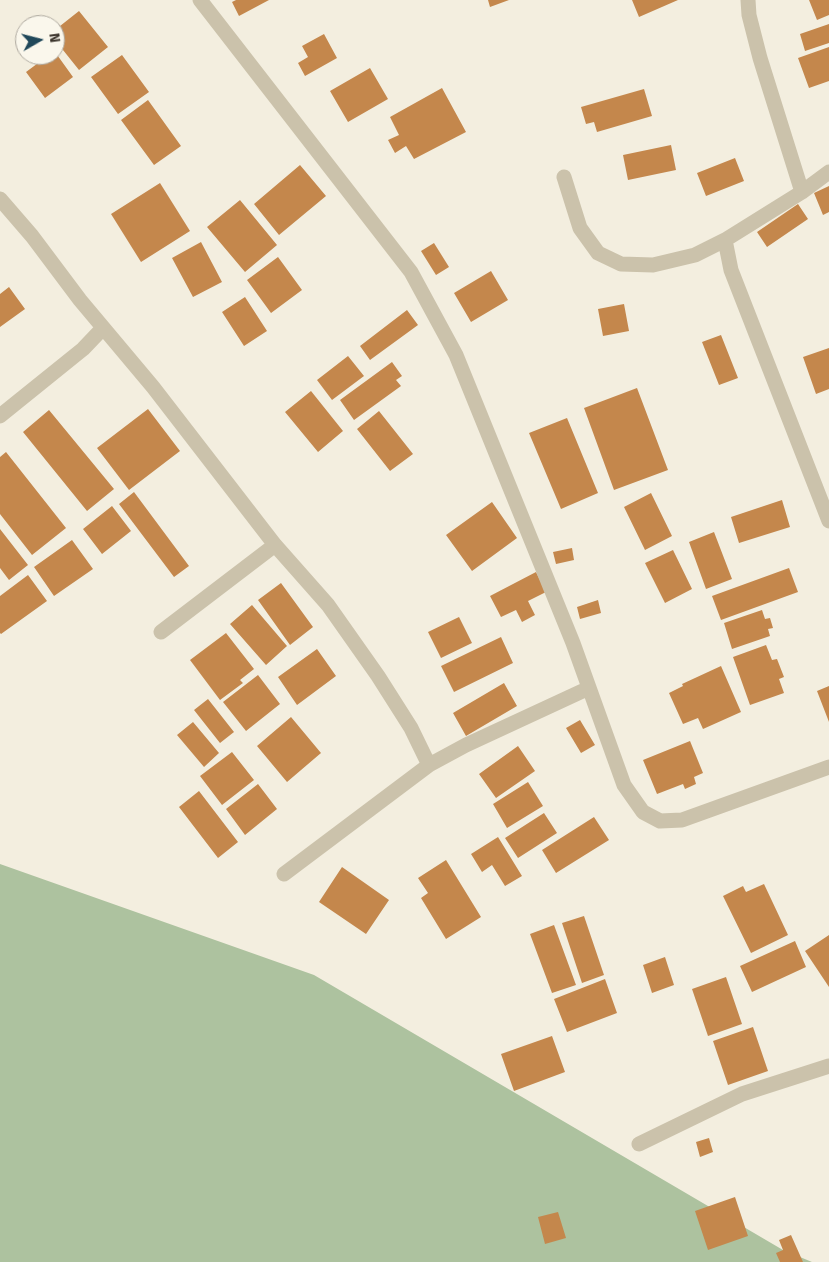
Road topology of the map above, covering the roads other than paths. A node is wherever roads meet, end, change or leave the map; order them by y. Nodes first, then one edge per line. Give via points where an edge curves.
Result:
1 (200, 0) edge
2 (748, 0) edge
3 (829, 172) edge
4 (564, 177) dead end
5 (802, 192) junction
6 (0, 199) edge
7 (725, 240) junction
8 (104, 328) junction
9 (0, 416) edge
10 (829, 522) edge
11 (275, 545) junction
12 (161, 632) dead end
13 (589, 688) junction
14 (429, 765) junction
15 (829, 767) edge
16 (284, 874) dead end
17 (829, 1066) edge
18 (639, 1144) dead end

1 - 13 street via 411,272 456,354
2 - 5 street via 760,58
3 - 5 street
4 - 7 street via 580,228 598,253 621,264 653,265 695,255
5 - 7 street
6 - 8 street
7 - 10 street via 732,270
8 - 9 street
8 - 11 street
11 - 12 street
11 - 14 street via 328,605 378,676 411,728
13 - 14 street
13 - 15 street via 624,785 643,812 660,821 682,820
14 - 16 street
17 - 18 street via 742,1094

